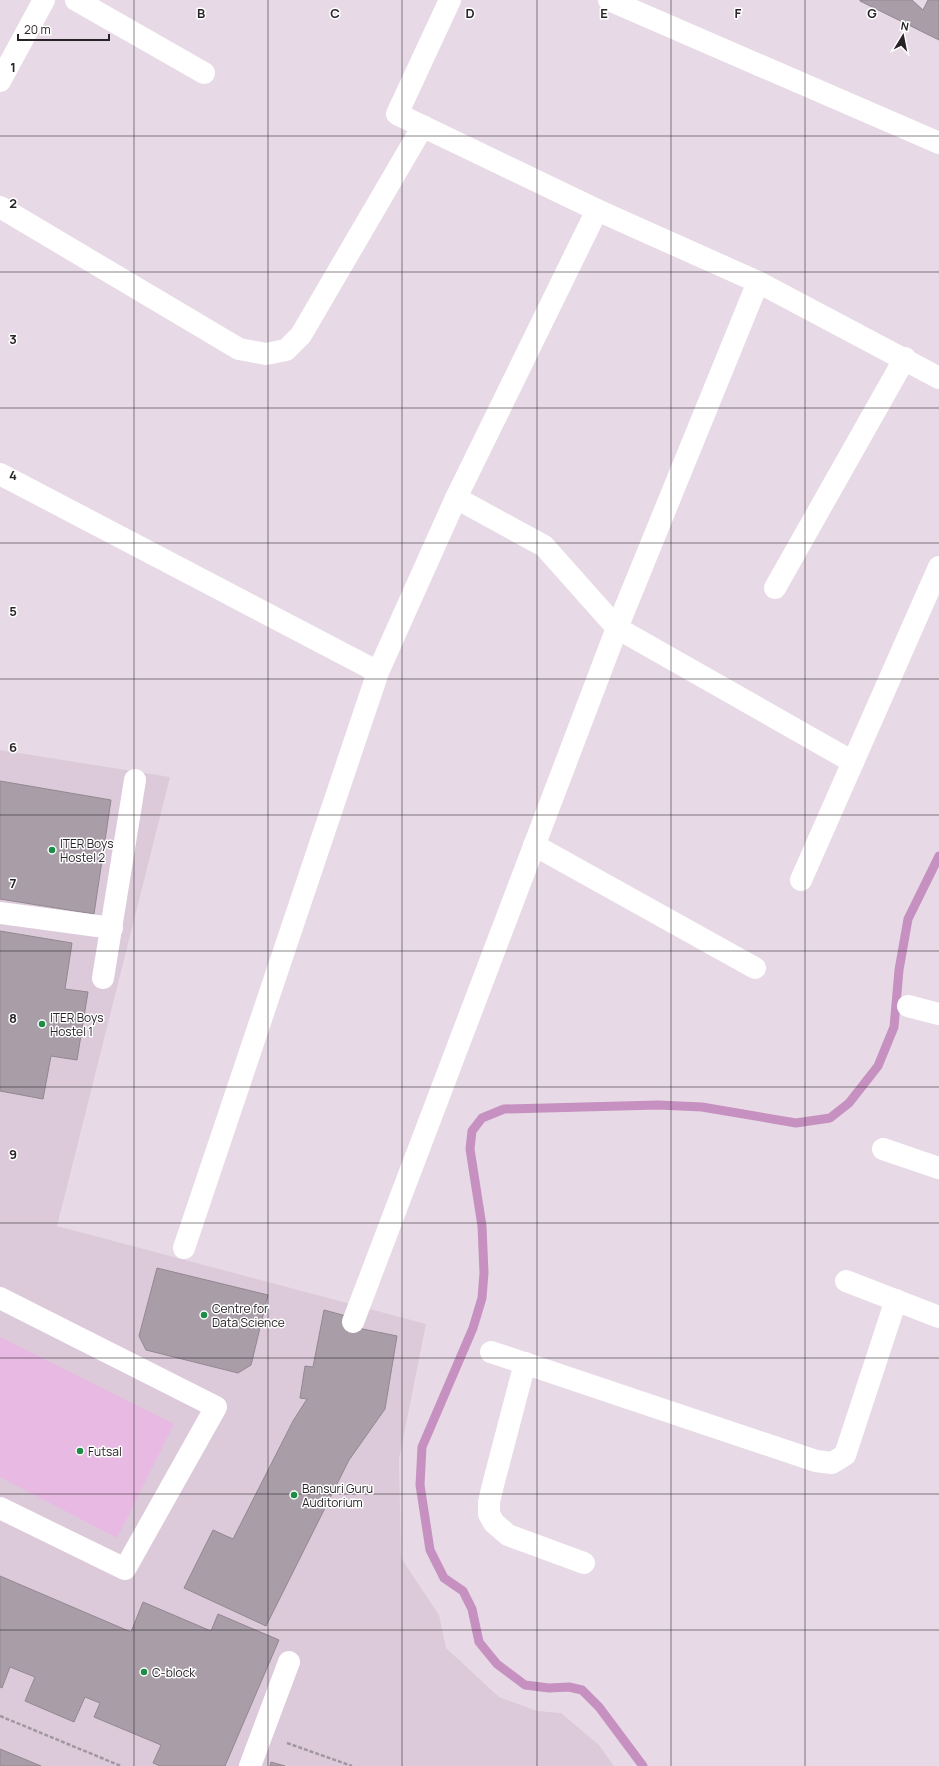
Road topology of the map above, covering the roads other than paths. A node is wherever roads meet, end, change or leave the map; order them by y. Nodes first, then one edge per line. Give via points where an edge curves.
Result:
1 (44, 0) edge
2 (76, 0) edge
3 (450, 0) edge
4 (609, 0) edge
5 (204, 73) dead end
6 (0, 81) edge
7 (423, 126) junction
8 (939, 144) edge
9 (0, 206) edge
10 (597, 210) junction
11 (758, 282) junction
12 (905, 358) junction
13 (939, 378) edge
14 (0, 474) edge
15 (456, 498) junction
16 (939, 567) edge
17 (775, 588) dead end
18 (617, 628) junction
19 (378, 672) junction
20 (853, 762) junction
21 (136, 780) dead end
22 (534, 845) junction
23 (801, 880) dead end
24 (0, 913) edge
25 (112, 928) junction
26 (755, 968) dead end
27 (103, 978) dead end
28 (908, 1006) dead end
29 (939, 1014) edge
30 (883, 1149) dead end
31 (939, 1168) edge
32 (184, 1248) dead end
33 (846, 1281) dead end
34 (0, 1298) edge
35 (896, 1300) junction
36 (939, 1317) edge
37 (353, 1322) dead end
38 (491, 1352) dead end
39 (525, 1364) junction
40 (0, 1508) edge
41 (584, 1563) dead end
42 (289, 1662) dead end
43 (250, 1766) edge

1 - 6 street
2 - 5 street
3 - 7 street via 398,114
4 - 8 street
7 - 9 street via 301,335 286,350 266,354 239,349
7 - 10 street
10 - 11 street
10 - 15 street
11 - 12 street
11 - 18 street
12 - 13 street
12 - 17 street
14 - 19 street
15 - 18 street via 544,546
15 - 19 street
16 - 20 street
18 - 20 street
18 - 22 street
19 - 32 street
20 - 23 street
21 - 25 street
22 - 26 street
22 - 37 street
24 - 25 street
25 - 27 street
28 - 29 street
30 - 31 street
33 - 35 street
34 - 40 street via 216,1408 125,1569
35 - 36 street
35 - 39 street via 845,1455 832,1463 816,1461
38 - 39 street
39 - 41 street via 493,1485 489,1514 494,1523 508,1534
42 - 43 street

